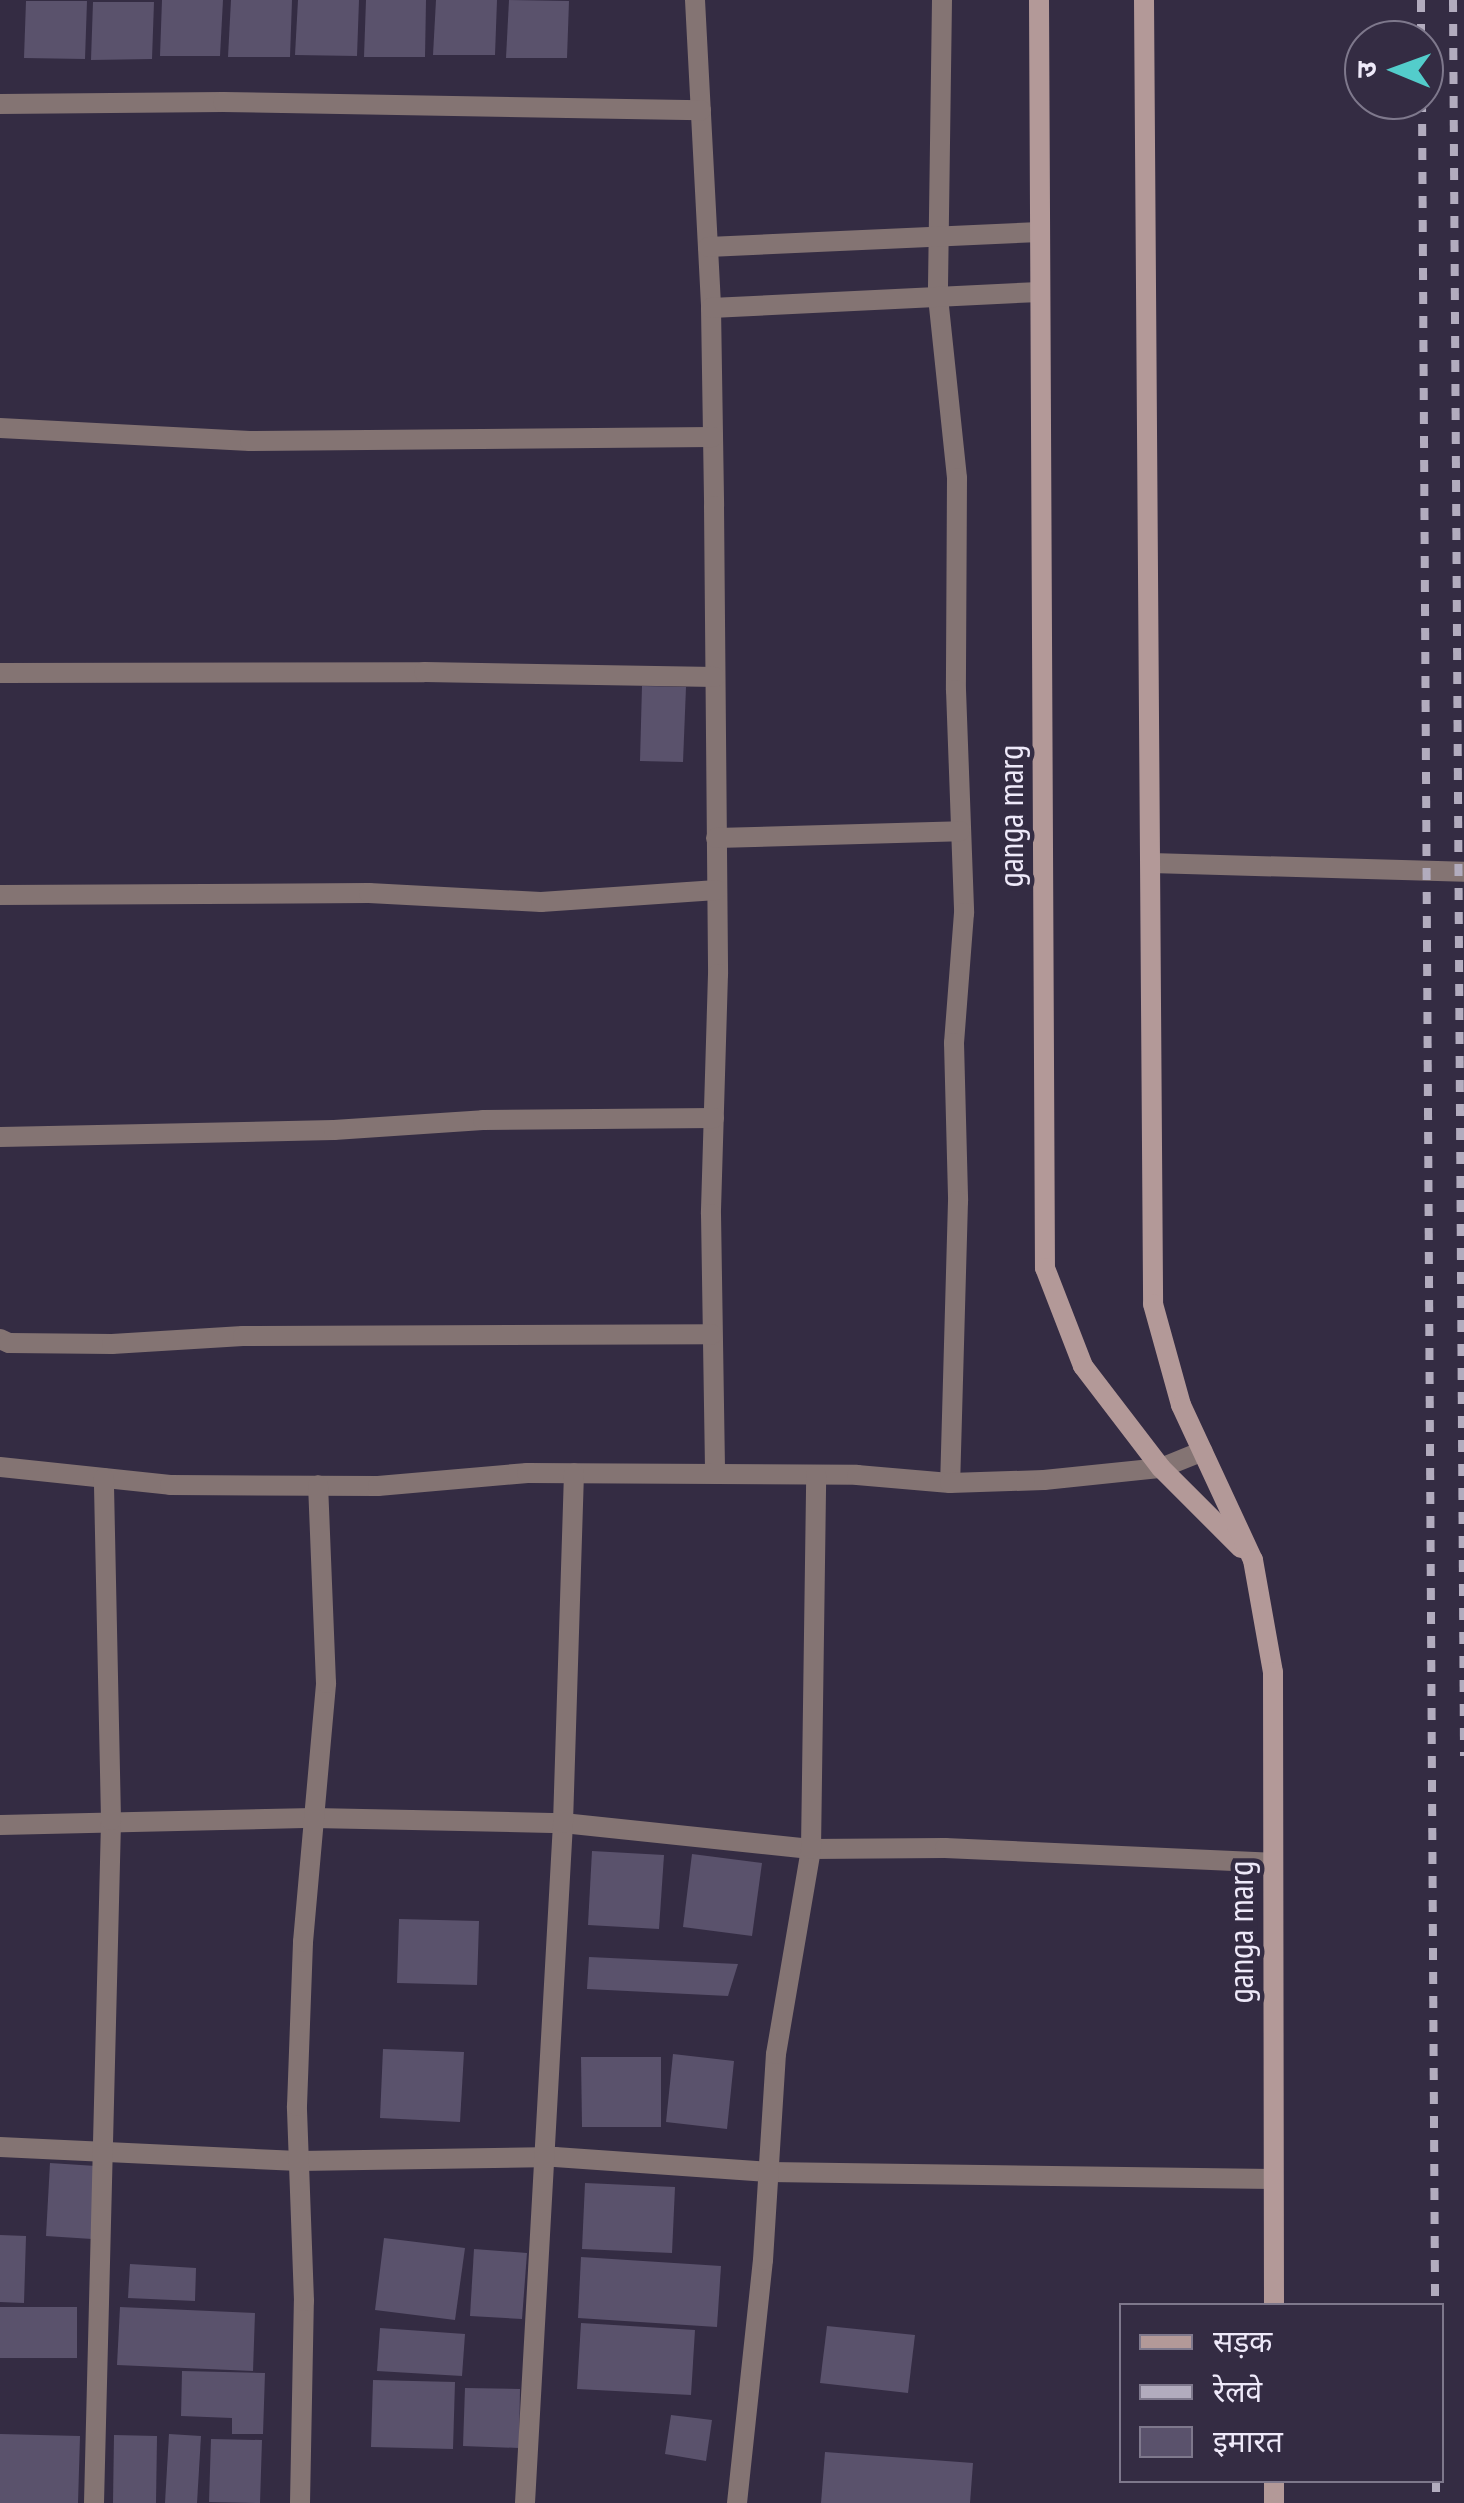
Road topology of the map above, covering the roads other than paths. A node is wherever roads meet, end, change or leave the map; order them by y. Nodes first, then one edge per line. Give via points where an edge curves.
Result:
1 (696, 0) edge
2 (942, 0) edge
3 (1040, 0) edge
4 (1144, 0) edge
5 (0, 104) edge
6 (701, 110) junction
7 (1040, 232) junction
8 (938, 236) junction
9 (708, 247) junction
10 (1040, 292) junction
11 (938, 297) junction
12 (710, 308) junction
13 (0, 428) edge
14 (713, 437) junction
15 (0, 674) edge
16 (715, 677) junction
17 (960, 830) junction
18 (716, 838) junction
19 (1150, 863) junction
20 (1464, 872) edge
21 (717, 890) junction
22 (0, 895) edge
23 (714, 1118) junction
24 (0, 1136) edge
25 (712, 1334) junction
26 (0, 1339) edge
27 (1202, 1451) junction
28 (0, 1467) edge
29 (1161, 1468) junction
30 (574, 1473) junction
31 (716, 1474) junction
32 (816, 1476) junction
33 (104, 1478) junction
34 (950, 1484) junction
35 (318, 1485) junction
36 (1254, 1560) junction
37 (314, 1818) junction
38 (111, 1820) junction
39 (564, 1824) junction
40 (0, 1825) edge
41 (812, 1849) junction
42 (1273, 1864) junction
43 (0, 2147) edge
44 (101, 2153) junction
45 (544, 2156) junction
46 (299, 2161) junction
47 (769, 2172) junction
48 (1274, 2179) junction
49 (1274, 2303) edge
50 (94, 2503) edge
51 (300, 2503) edge
52 (525, 2503) edge
53 (737, 2503) edge

1 - 6 street
2 - 8 street
3 - 7 street, ganga marg
4 - 19 street, ganga marg
5 - 6 street
6 - 9 street
7 - 8 street
7 - 10 street, ganga marg
8 - 9 street
8 - 11 street
9 - 12 street
10 - 11 street
10 - 29 street, ganga marg via 1045,1268 1083,1366
11 - 12 street
11 - 17 street via 957,478
12 - 14 street
13 - 14 street via 250,441
14 - 16 street
15 - 16 street
16 - 18 street
17 - 18 street
17 - 34 street via 964,914 954,1043 958,1201
18 - 21 street
19 - 20 street
19 - 27 street, ganga marg via 1153,1304 1181,1405
21 - 22 street via 541,902 369,893
21 - 23 street
23 - 24 street
23 - 25 street
25 - 26 street via 243,1336 112,1344
25 - 31 street
27 - 29 street
27 - 36 street, ganga marg
28 - 33 street
29 - 34 street
29 - 36 street, ganga marg
30 - 31 street
30 - 35 street
30 - 39 street
31 - 32 street
32 - 34 street
32 - 41 street
33 - 35 street
33 - 38 street
35 - 37 street via 326,1684
36 - 42 street, ganga marg via 1273,1672
37 - 38 street
37 - 39 street
37 - 46 street
38 - 40 street
38 - 44 street
39 - 41 street
39 - 45 street
41 - 42 street via 945,1848
41 - 47 street via 776,2054
42 - 48 street, ganga marg
43 - 44 street
44 - 46 street
44 - 50 street
45 - 46 street
45 - 47 street
45 - 52 street
46 - 51 street
47 - 48 street
47 - 53 street
48 - 49 street, ganga marg

